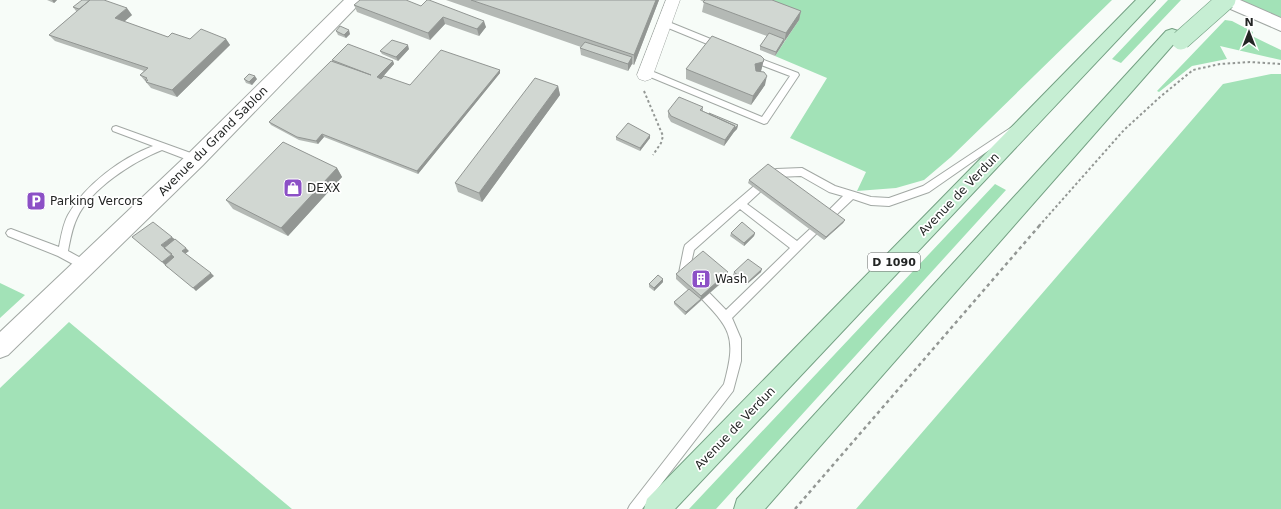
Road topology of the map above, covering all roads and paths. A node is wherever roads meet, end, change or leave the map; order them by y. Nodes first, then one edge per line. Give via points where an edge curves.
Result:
1 (354, 0) edge
2 (673, 0) edge
3 (1202, 0) edge
4 (1226, 0) edge
5 (1138, 7) edge
6 (664, 23) junction
7 (1281, 25) edge
8 (1176, 38) junction
9 (729, 50) edge
10 (744, 55) edge
11 (1281, 64) edge
12 (646, 73) junction
13 (1039, 110) junction
14 (116, 129) dead end
15 (163, 146) junction
16 (653, 155) dead end
17 (196, 159) junction
18 (776, 173) edge
19 (757, 189) edge
20 (851, 195) junction
21 (740, 204) junction
22 (831, 214) edge
23 (813, 232) edge
24 (11, 233) dead end
25 (797, 247) junction
26 (62, 253) junction
27 (86, 266) junction
28 (726, 317) junction
29 (0, 347) edge
30 (634, 509) edge
31 (657, 509) edge
32 (747, 509) edge
33 (795, 509) edge

1 - 17 street, Avenue du Grand Sablon
2 - 6 street
3 - 8 main road
4 - 7 street
4 - 8 main road, bridge
5 - 13 main road, Avenue de Verdun / D 1090
6 - 9 lane
6 - 12 street
8 - 32 main road via 1080,138
10 - 12 lane via 795,75 764,121
11 - 33 path via 1220,64 1193,70 1160,97 1124,130 1047,216
12 - 16 path via 643,84 645,96 662,129 663,140
13 - 20 lane via 926,189 889,202 871,201
13 - 31 main road, Avenue de Verdun / D 1090
14 - 15 lane
15 - 17 lane
15 - 26 lane via 117,170 87,196 72,216
17 - 27 street, Avenue du Grand Sablon
18 - 20 lane via 802,172 832,189
19 - 21 lane
20 - 22 lane
21 - 25 lane
21 - 28 lane via 689,248 684,273
23 - 25 lane
24 - 26 lane
25 - 28 lane
26 - 27 lane
27 - 29 street, Avenue du Grand Sablon
28 - 30 lane via 736,339 736,361 729,387

